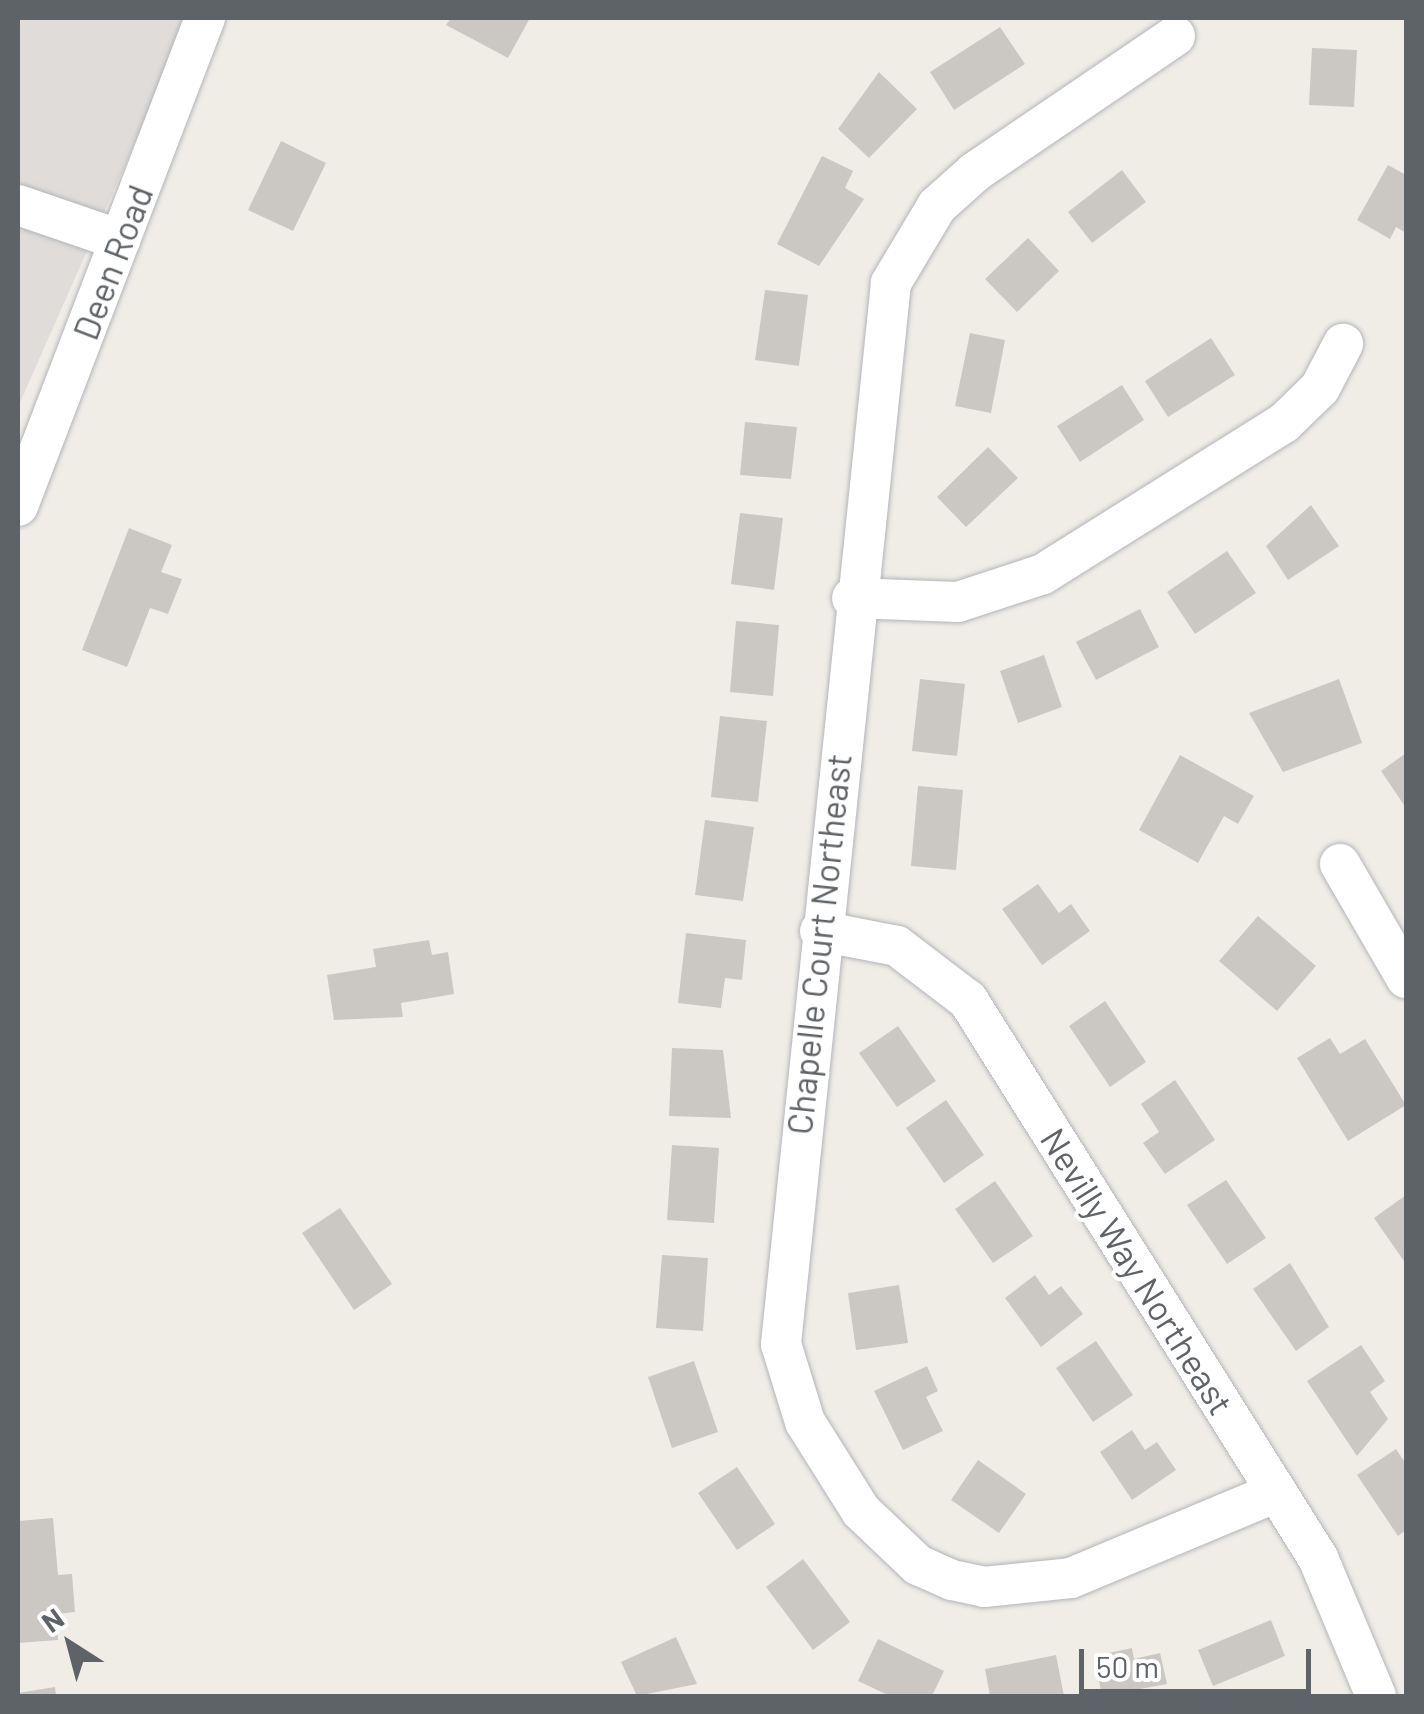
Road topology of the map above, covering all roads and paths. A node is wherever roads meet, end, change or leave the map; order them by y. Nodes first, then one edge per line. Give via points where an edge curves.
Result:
1 (205, 18) edge
2 (1175, 36) dead end
3 (18, 205) edge
4 (120, 240) junction
5 (1343, 344) dead end
6 (28, 445) edge
7 (18, 506) edge
8 (852, 598) junction
9 (1340, 864) dead end
10 (820, 931) junction
11 (1406, 978) edge
12 (1276, 1492) junction
13 (1376, 1696) edge

1 - 4 street, Deen Road
2 - 8 street, Chapelle Court Northeast via 975,172 910,244 880,327
3 - 4 street
4 - 6 street, Deen Road
5 - 8 street via 1320,388 1284,423 1043,574 958,602
6 - 7 street, Deen Road
8 - 10 street, Chapelle Court Northeast
9 - 11 street
10 - 12 street, Nevilly Way Northeast via 897,946 968,1000
10 - 12 street, Chapelle Court Northeast via 781,1344 805,1422 861,1510 918,1565 984,1587 1024,1586 1153,1550
12 - 13 street, Nevilly Way Northeast via 1350,1617

